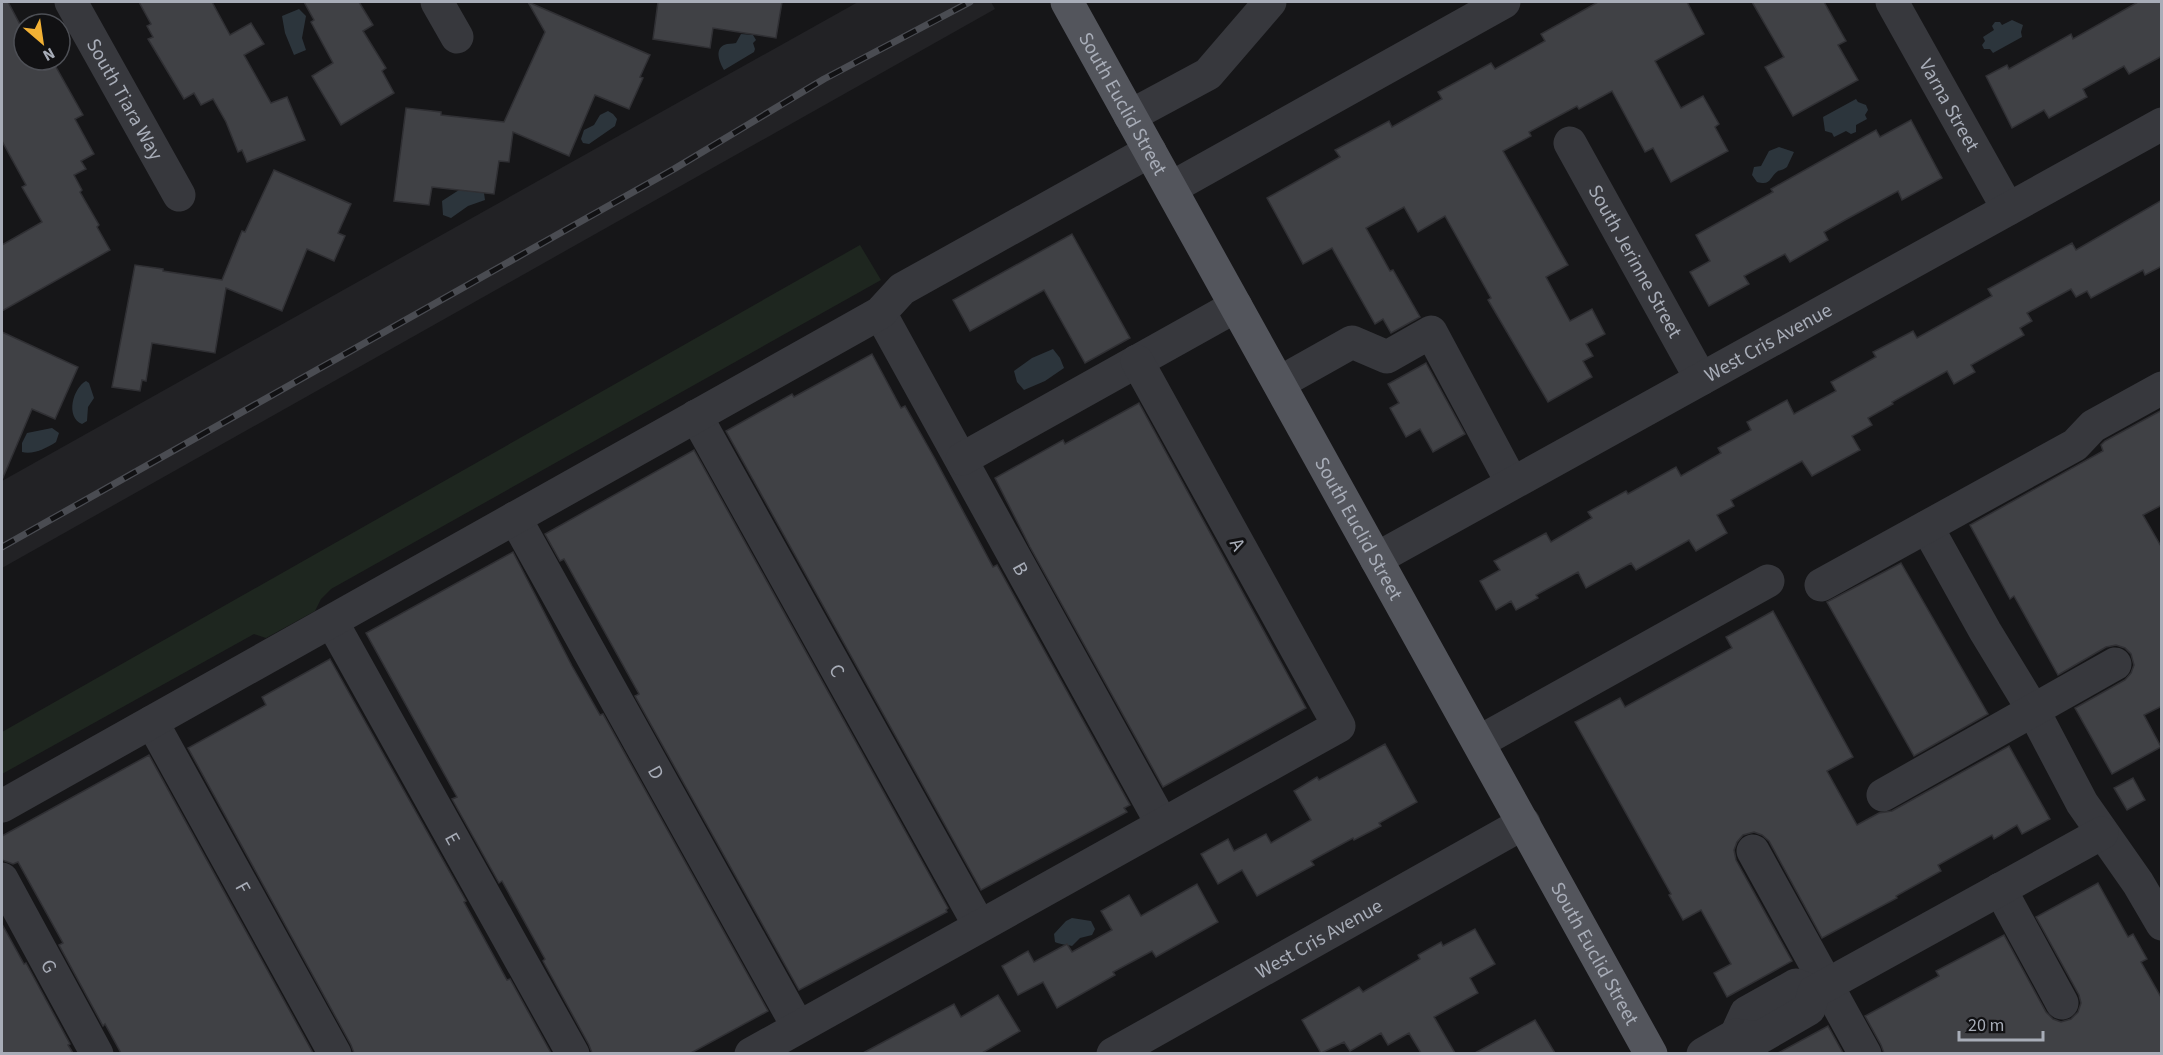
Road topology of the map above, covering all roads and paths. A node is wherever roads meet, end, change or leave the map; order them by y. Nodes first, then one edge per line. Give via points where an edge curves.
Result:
1 (71, 2) edge
2 (437, 2) edge
3 (1067, 2) edge
4 (1270, 2) edge
5 (1504, 2) edge
6 (1892, 2) edge
7 (457, 37) dead end
8 (1130, 116) junction
9 (2162, 124) edge
10 (1570, 143) dead end
11 (1150, 151) junction
12 (1171, 188) junction
13 (179, 195) dead end
14 (2008, 209) junction
15 (1236, 306) junction
16 (880, 313) junction
17 (1137, 361) junction
18 (1701, 379) junction
19 (1279, 384) junction
20 (2162, 388) edge
21 (696, 416) junction
22 (962, 459) junction
23 (1512, 483) junction
24 (515, 518) junction
25 (1927, 527) junction
26 (1376, 559) junction
27 (1768, 581) dead end
28 (1821, 585) dead end
29 (332, 622) junction
30 (2115, 664) dead end
31 (2033, 710) junction
32 (152, 722) junction
33 (1479, 742) junction
34 (1883, 795) dead end
35 (2, 806) edge
36 (1524, 823) junction
37 (1162, 824) junction
38 (2102, 833) junction
39 (1753, 851) dead end
40 (2, 879) edge
41 (2000, 889) junction
42 (2162, 924) edge
43 (979, 925) junction
44 (1821, 988) junction
45 (2062, 1003) dead end
46 (798, 1028) junction
47 (97, 1053) edge
48 (335, 1053) edge
49 (573, 1053) edge
50 (751, 1053) edge
51 (1113, 1053) edge
52 (1651, 1053) edge
53 (1703, 1053) edge
54 (1865, 1053) edge

1 - 13 street, South Tiara Way
2 - 7 street
3 - 8 main road, South Euclid Street
4 - 8 street via 1208,74
5 - 12 street
6 - 14 street, Varna Street
8 - 11 main road, South Euclid Street
9 - 14 street, West Cris Avenue
10 - 18 street, South Jerinne Street
11 - 12 main road, South Euclid Street
11 - 16 street via 902,289
12 - 15 main road, South Euclid Street
14 - 18 street, West Cris Avenue
15 - 17 street
15 - 19 main road, South Euclid Street
16 - 21 street
16 - 22 street, B
17 - 22 street
17 - 37 street, A via 1339,726
18 - 23 street, West Cris Avenue
19 - 23 street via 1352,342 1388,357 1431,332
19 - 26 main road, South Euclid Street
20 - 25 street via 2093,426 2075,446
21 - 24 street
21 - 43 street, C
22 - 37 street, B
23 - 26 street, West Cris Avenue
24 - 29 street
24 - 46 street, D
25 - 28 street
25 - 31 street
26 - 33 main road, South Euclid Street
27 - 33 street
29 - 32 street
29 - 49 street, E
30 - 31 street
31 - 34 street
31 - 38 street
32 - 35 street
32 - 48 street, F
33 - 36 main road, South Euclid Street
36 - 51 street, West Cris Avenue
36 - 52 main road, South Euclid Street
37 - 43 street
38 - 41 street
38 - 42 street
39 - 44 street
40 - 47 street, G
41 - 44 street
41 - 45 street
43 - 46 street
44 - 53 street via 1796,985 1746,1014 1736,1035
44 - 54 street
46 - 50 street

